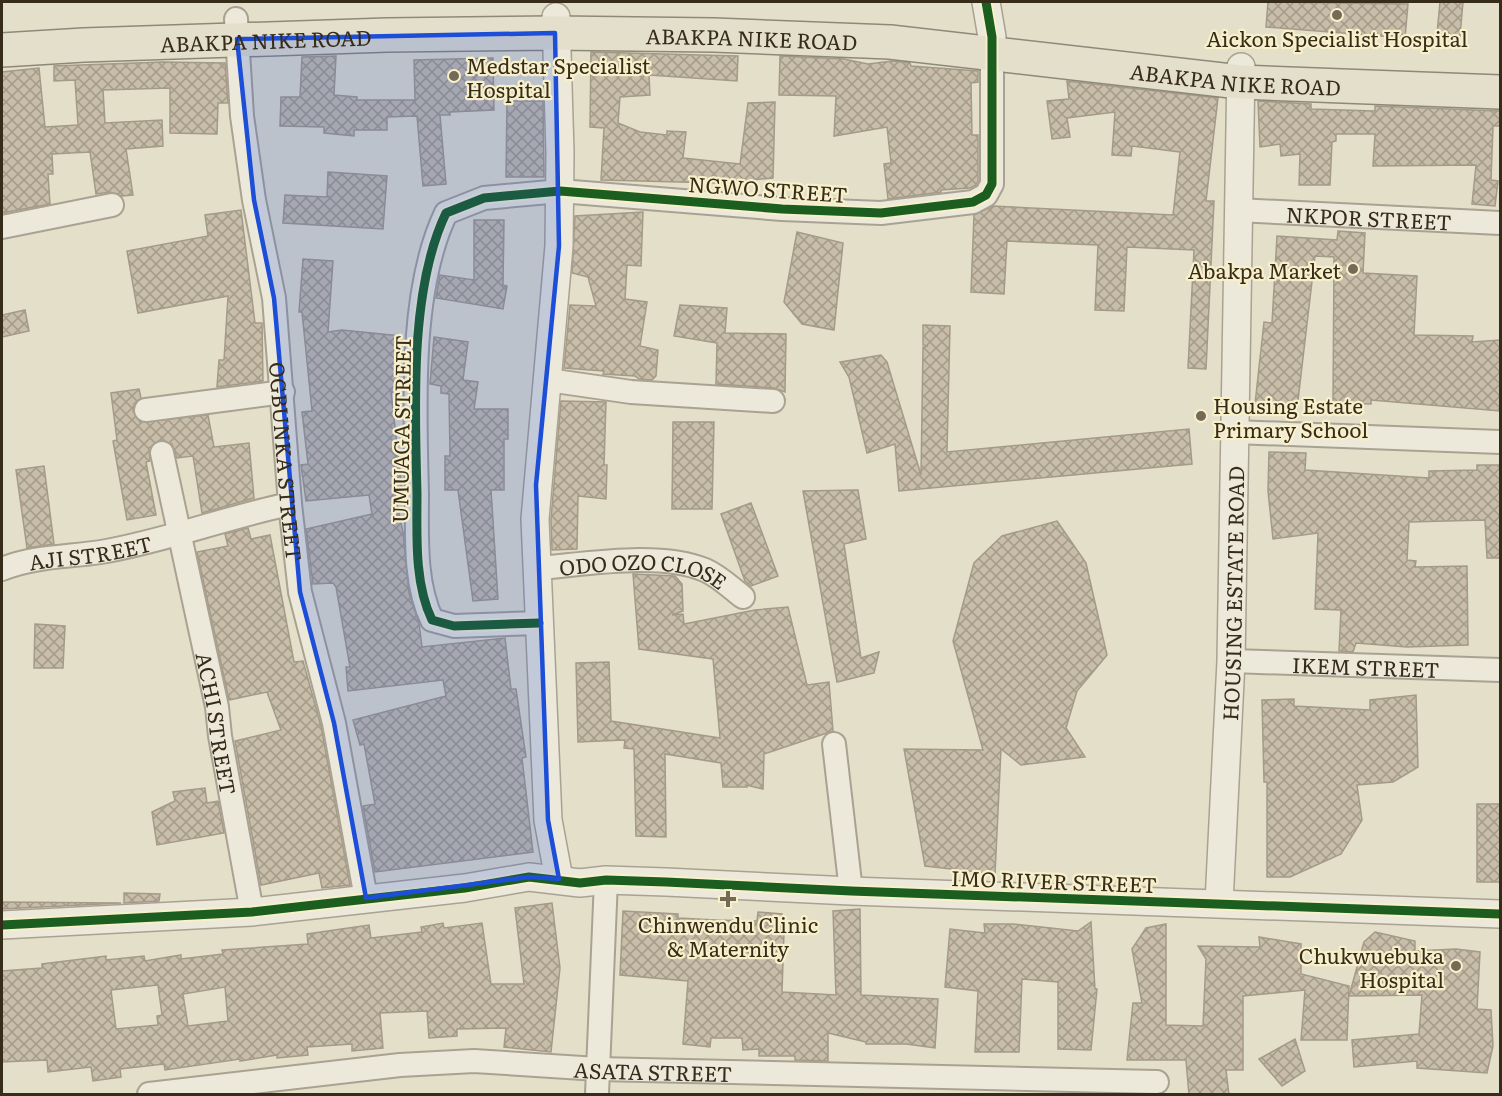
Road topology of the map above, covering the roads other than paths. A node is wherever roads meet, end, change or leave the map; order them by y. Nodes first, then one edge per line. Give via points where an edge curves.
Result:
1 (987, 2) edge
2 (555, 17) edge
3 (2, 29) edge
4 (237, 29) junction
5 (992, 45) junction
6 (2, 50) edge
7 (1241, 74) junction
8 (1500, 75) edge
9 (1500, 92) edge
10 (560, 191) junction
11 (112, 205) dead end
12 (1237, 210) junction
13 (1500, 223) edge
14 (2, 227) edge
15 (548, 380) junction
16 (283, 392) junction
17 (773, 401) dead end
18 (146, 410) dead end
19 (1234, 432) junction
20 (1500, 442) edge
21 (162, 453) dead end
22 (290, 504) junction
23 (179, 535) junction
24 (539, 568) junction
25 (2, 569) edge
26 (743, 597) dead end
27 (539, 623) junction
28 (1231, 662) junction
29 (1500, 670) edge
30 (834, 744) dead end
31 (559, 879) junction
32 (606, 880) junction
33 (851, 891) junction
34 (366, 898) junction
35 (1219, 903) junction
36 (252, 912) junction
37 (1500, 914) edge
38 (2, 926) edge
39 (598, 1069) junction
40 (1158, 1082) dead end
41 (149, 1095) edge
42 (597, 1095) edge

1 - 5 street
2 - 4 main road, ABAKPA NIKE ROAD
2 - 5 main road, ABAKPA NIKE ROAD via 788,24
2 - 10 street
3 - 4 main road, ABAKPA NIKE ROAD
4 - 6 main road, ABAKPA NIKE ROAD
4 - 16 street, OGBUNKA STREET via 242,116 274,298
5 - 7 main road, ABAKPA NIKE ROAD
5 - 10 street, NGWO STREET via 992,184 986,195 974,202 881,213
7 - 8 main road, ABAKPA NIKE ROAD
7 - 9 main road, ABAKPA NIKE ROAD
7 - 12 street, HOUSING ESTATE ROAD
10 - 15 street
10 - 27 street, UMUAGA STREET via 484,198 446,213 434,238 418,336 417,541 426,609 432,620 454,626
11 - 14 street
12 - 13 street, NKPOR STREET
12 - 19 street, HOUSING ESTATE ROAD
15 - 17 street via 642,393
15 - 24 street via 536,485
16 - 18 street
16 - 22 street, OGBUNKA STREET
19 - 20 street
19 - 28 street, HOUSING ESTATE ROAD
21 - 23 street, ACHI STREET
22 - 23 street, AJI STREET via 243,513
22 - 34 street, OGBUNKA STREET via 300,592 334,723
23 - 25 street, AJI STREET via 102,551 22,561
23 - 36 street, ACHI STREET via 217,707
24 - 26 street, ODO OZO CLOSE via 612,562 687,564 708,571
24 - 27 street
27 - 31 street via 548,820
28 - 29 street, IKEM STREET
28 - 35 street, HOUSING ESTATE ROAD
30 - 33 street
31 - 32 street, IMO RIVER STREET via 580,883
31 - 34 street, IMO RIVER STREET via 529,877
32 - 33 street, IMO RIVER STREET
32 - 39 street
33 - 35 street, IMO RIVER STREET
34 - 36 street, IMO RIVER STREET
35 - 37 street, IMO RIVER STREET
36 - 38 street, IMO RIVER STREET
39 - 40 street, ASATA STREET
39 - 41 street, ASATA STREET via 452,1061
39 - 42 street

